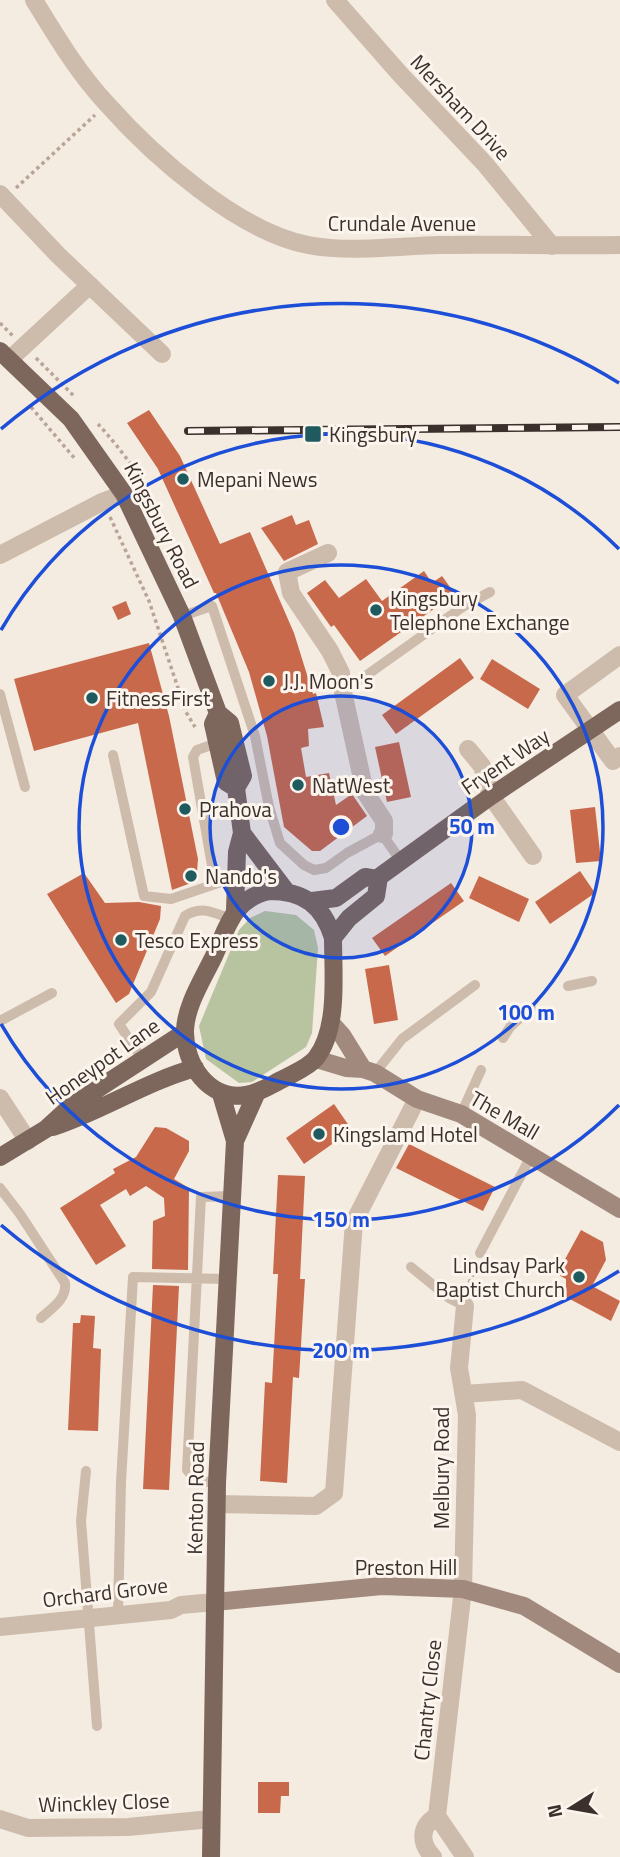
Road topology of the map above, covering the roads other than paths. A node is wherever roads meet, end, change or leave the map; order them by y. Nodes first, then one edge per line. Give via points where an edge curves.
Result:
1 (34, 0) edge
2 (335, 0) edge
3 (2, 196) edge
4 (620, 245) edge
5 (552, 246) junction
6 (90, 285) junction
7 (162, 354) dead end
8 (5, 355) edge
9 (124, 494) junction
10 (328, 554) dead end
11 (0, 555) edge
12 (490, 592) dead end
13 (182, 616) junction
14 (620, 655) edge
15 (342, 692) junction
16 (1, 696) edge
17 (620, 710) edge
18 (218, 713) junction
19 (591, 731) junction
20 (217, 743) junction
21 (468, 749) dead end
22 (113, 755) dead end
23 (620, 756) edge
24 (25, 787) dead end
25 (236, 788) junction
26 (491, 796) junction
27 (242, 833) junction
28 (382, 834) junction
29 (533, 856) dead end
30 (401, 861) junction
31 (377, 879) junction
32 (229, 882) junction
33 (286, 891) junction
34 (312, 901) junction
35 (233, 914) junction
36 (333, 938) junction
37 (592, 981) dead end
38 (475, 985) dead end
39 (568, 986) dead end
40 (52, 993) dead end
41 (531, 1008) dead end
42 (0, 1021) edge
43 (331, 1023) junction
44 (185, 1032) junction
45 (503, 1038) dead end
46 (316, 1059) junction
47 (143, 1060) junction
48 (195, 1068) junction
49 (481, 1070) dead end
50 (369, 1071) junction
51 (257, 1092) junction
52 (221, 1094) junction
53 (0, 1098) edge
54 (417, 1099) junction
55 (461, 1114) junction
56 (46, 1129) junction
57 (28, 1141) junction
58 (235, 1141) junction
59 (531, 1156) junction
60 (0, 1157) edge
61 (0, 1188) edge
62 (232, 1196) junction
63 (620, 1209) edge
64 (480, 1253) road end
65 (411, 1267) dead end
66 (197, 1279) junction
67 (226, 1279) junction
68 (462, 1305) joint
69 (41, 1318) dead end
70 (464, 1394) junction
71 (620, 1442) edge
72 (86, 1471) dead end
73 (217, 1483) junction
74 (217, 1504) junction
75 (463, 1589) junction
76 (215, 1602) junction
77 (118, 1614) junction
78 (90, 1618) junction
79 (0, 1627) edge
80 (620, 1664) edge
81 (97, 1726) dead end
82 (437, 1816) junction
83 (0, 1819) edge
84 (211, 1819) junction
85 (211, 1857) edge
86 (433, 1857) edge
87 (465, 1857) edge

1 - 5 street, Crundale Avenue via 66,52 107,104 163,160 256,227 307,245 352,248
2 - 5 street, Mersham Drive via 485,164
3 - 6 street
4 - 5 street, Crundale Avenue
6 - 7 street
6 - 8 street
8 - 9 main road, Kingsbury Road via 71,419
9 - 11 street
9 - 13 main road, Kingsbury Road
10 - 15 street via 287,572 291,593 341,673
12 - 15 lane
13 - 18 main road, Kingsbury Road
13 - 28 lane via 212,606 255,736 280,843 314,870 326,868
14 - 19 street via 565,695
15 - 28 street via 365,792 384,821
16 - 24 lane
17 - 19 main road, Fryent Way
18 - 20 main road, Kingsbury Road via 213,724
18 - 25 main road, Kingsbury Road via 230,723 243,776
19 - 23 street via 613,761
19 - 26 main road, Fryent Way
20 - 25 main road, Kingsbury Road via 226,783
20 - 32 lane via 197,750 193,757 214,877
21 - 26 street via 482,766
22 - 32 lane via 144,897 171,899
25 - 27 main road, Kingsbury Road
26 - 29 street
26 - 30 main road, Fryent Way
27 - 32 main road, Kingsbury Road
27 - 33 main road, Kingsbury Road
28 - 30 lane
30 - 31 main road, Fryent Way
31 - 34 main road, Fryent Way via 365,877 336,898
31 - 36 main road, Fryent Way via 376,896
32 - 35 main road, Kingsbury Road
33 - 34 main road
33 - 35 main road via 255,894
34 - 36 main road
35 - 44 main road via 192,1003
35 - 47 lane via 203,909 185,916 151,992 119,1024
36 - 43 main road
37 - 39 lane
38 - 50 lane via 402,1039
40 - 42 lane
41 - 45 lane
43 - 46 main road
43 - 50 street, The Mall
44 - 47 main road, Honeypot Lane
44 - 48 main road
46 - 50 street, The Mall
46 - 51 main road
47 - 56 main road, Honeypot Lane via 70,1107
48 - 52 main road
48 - 56 main road, Honeypot Lane
49 - 55 lane
50 - 54 street, The Mall
51 - 52 main road
51 - 58 main road, Kenton Road
52 - 58 main road, Kenton Road
53 - 57 street
54 - 55 street, The Mall
54 - 74 street via 354,1222 334,1493 316,1506
55 - 59 street, The Mall
56 - 57 main road, Honeypot Lane
57 - 60 main road, Honeypot Lane
58 - 62 main road, Kenton Road
59 - 63 street, The Mall
59 - 64 lane
61 - 69 lane via 65,1283 64,1297
62 - 66 lane via 201,1197
62 - 67 main road, Kenton Road
65 - 68 lane
66 - 67 lane
66 - 73 lane via 187,1470 195,1480
66 - 77 lane via 133,1277
67 - 73 main road, Kenton Road
68 - 70 street, Melbury Road via 459,1368
70 - 71 street via 522,1390
70 - 75 street, Melbury Road
72 - 78 lane via 81,1521
73 - 74 main road, Kenton Road
74 - 76 main road, Kenton Road
75 - 76 street, Preston Hill via 382,1586
75 - 80 street, Preston Hill via 524,1606
75 - 82 street, Chantry Close
76 - 77 street, Orchard Grove
76 - 84 main road, Kenton Road
77 - 78 street, Orchard Grove
78 - 79 street, Orchard Grove
78 - 81 lane
82 - 86 street, Chantry Close via 424,1828
82 - 87 street
83 - 84 street, Winckley Close via 28,1828 128,1827
84 - 85 main road, Kenton Road

